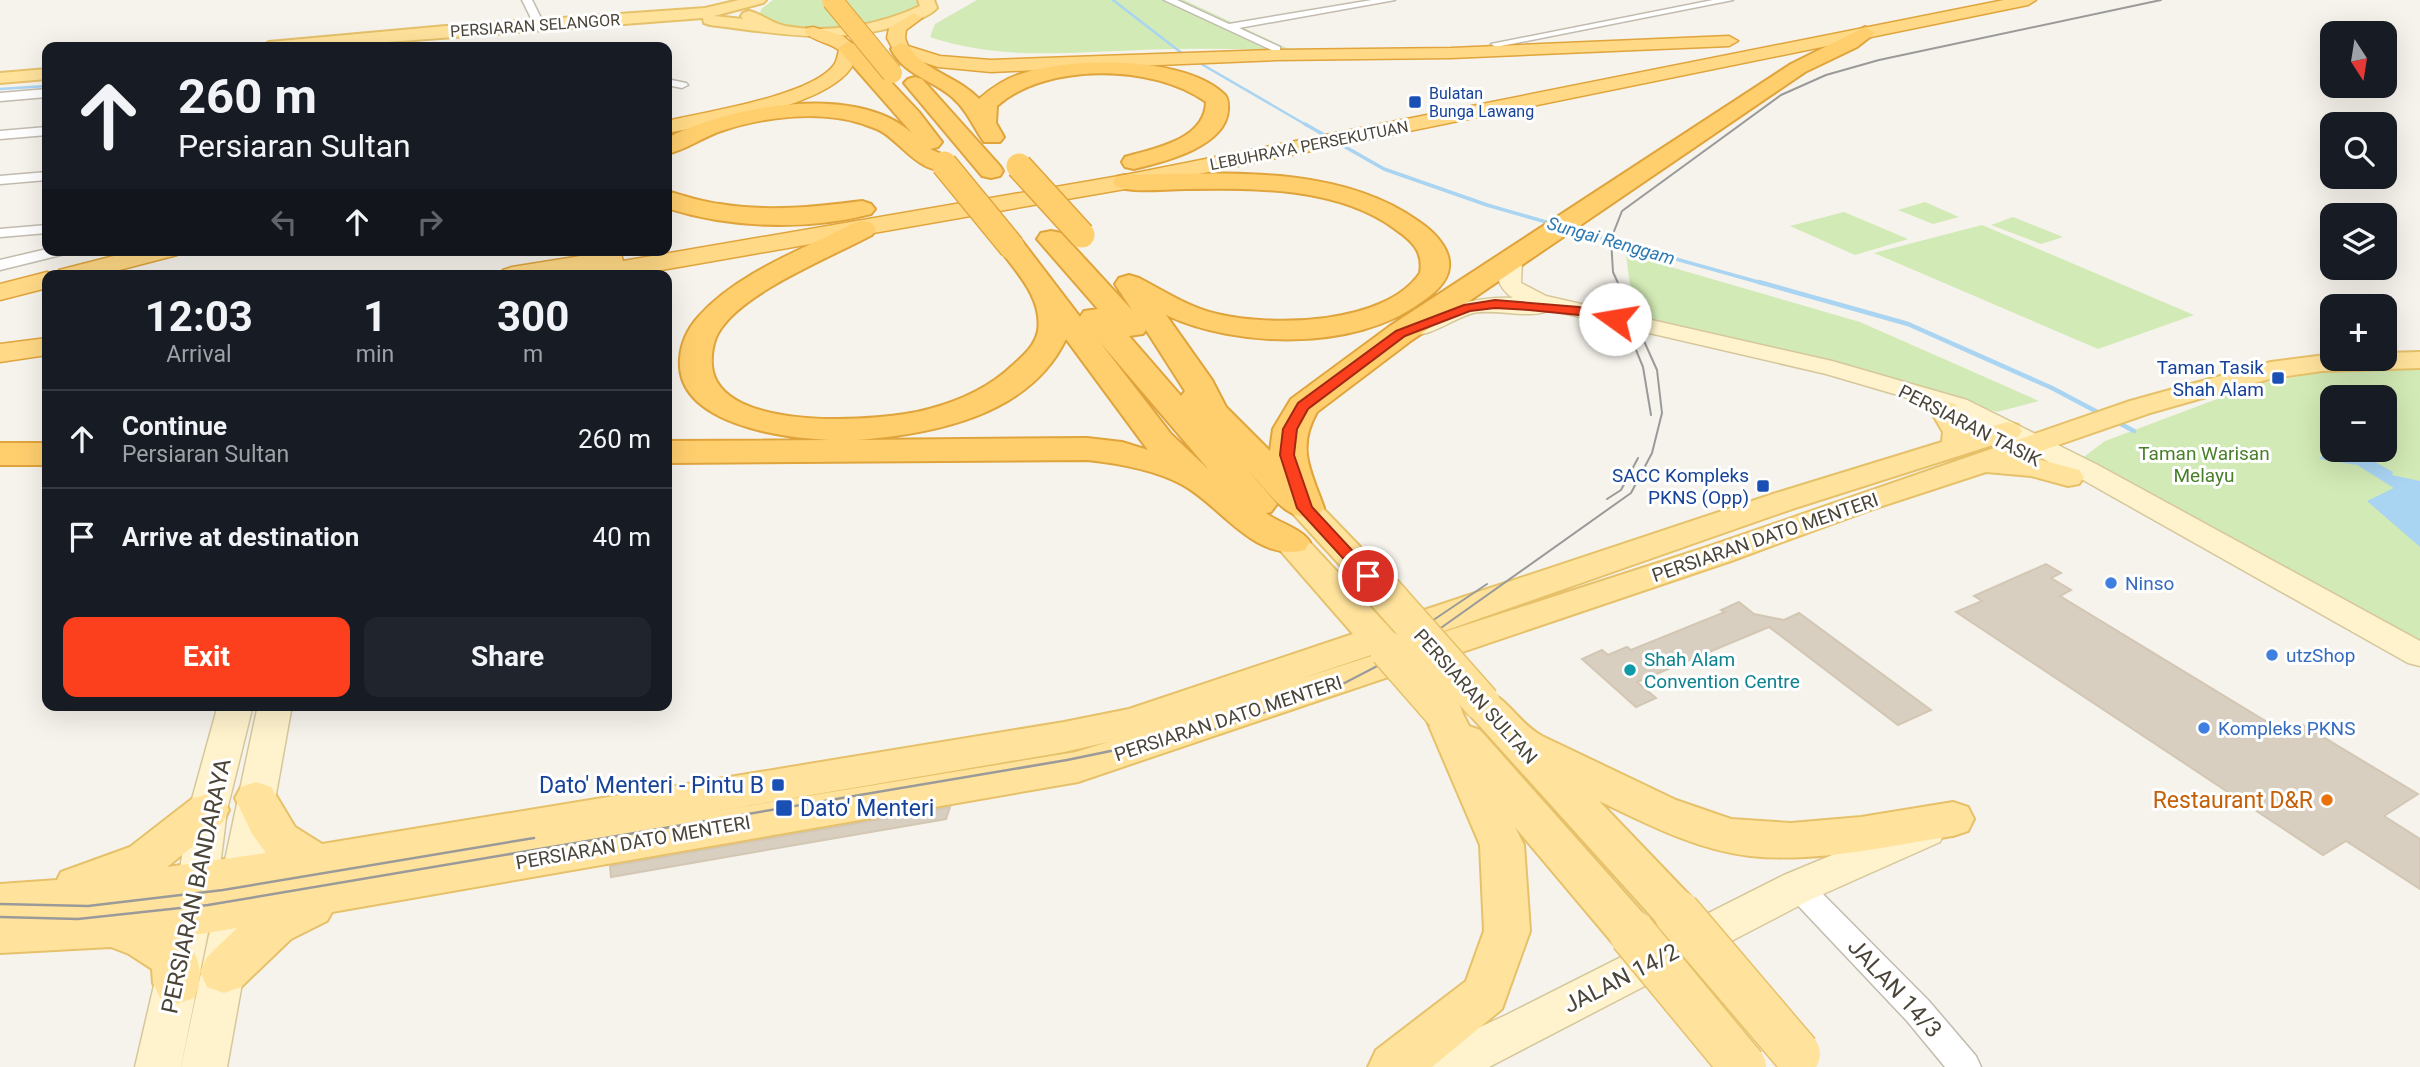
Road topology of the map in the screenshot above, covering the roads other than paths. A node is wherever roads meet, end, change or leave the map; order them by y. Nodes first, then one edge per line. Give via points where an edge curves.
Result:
1 (527, 0) edge
2 (758, 0) edge
3 (832, 0) edge
4 (844, 0) edge
5 (1169, 0) edge
6 (1390, 0) edge
7 (1728, 0) edge
8 (1987, 0) edge
9 (2028, 0) edge
10 (932, 3) edge
11 (536, 18) junction
12 (914, 18) junction
13 (575, 22) junction
14 (496, 27) junction
15 (766, 27) junction
16 (1228, 27) junction
17 (1858, 30) junction
18 (813, 32) junction
19 (326, 42) edge
20 (406, 42) edge
21 (1496, 44) dead end
22 (848, 48) junction
23 (901, 49) junction
24 (1276, 49) dead end
25 (42, 67) edge
26 (0, 71) edge
27 (42, 74) edge
28 (0, 78) edge
29 (899, 82) junction
30 (672, 83) edge
31 (682, 85) dead end
32 (42, 93) edge
33 (0, 97) edge
34 (933, 103) junction
35 (985, 122) junction
36 (672, 126) edge
37 (42, 131) edge
38 (0, 135) edge
39 (1308, 141) junction
40 (1274, 142) junction
41 (995, 144) junction
42 (672, 145) edge
43 (944, 164) junction
44 (983, 172) junction
45 (1129, 172) junction
46 (42, 176) edge
47 (0, 180) edge
48 (672, 200) edge
49 (862, 219) junction
50 (42, 229) edge
51 (0, 233) edge
52 (759, 235) junction
53 (1044, 241) junction
54 (672, 249) edge
55 (42, 255) edge
56 (144, 256) edge
57 (629, 256) edge
58 (1511, 261) junction
59 (0, 265) edge
60 (88, 270) edge
61 (543, 270) edge
62 (612, 270) edge
63 (42, 281) edge
64 (1129, 284) junction
65 (1045, 290) junction
66 (0, 292) edge
67 (1579, 311) junction
68 (1401, 333) junction
69 (2397, 346) edge
70 (2420, 347) edge
71 (42, 348) edge
72 (2320, 349) edge
73 (0, 353) edge
74 (2420, 360) edge
75 (42, 361) edge
76 (0, 366) edge
77 (1892, 385) junction
78 (2129, 401) junction
79 (1945, 410) joint
80 (1213, 415) junction
81 (2068, 423) junction
82 (1999, 445) junction
83 (672, 452) edge
84 (0, 454) edge
85 (42, 454) edge
86 (2077, 474) junction
87 (1194, 476) junction
88 (1305, 508) junction
89 (1291, 542) junction
90 (2320, 611) junction
91 (2420, 655) edge
92 (2420, 677) edge
93 (1463, 709) junction
94 (234, 711) edge
95 (274, 711) edge
96 (1514, 738) junction
97 (256, 798) junction
98 (208, 810) junction
99 (1952, 819) joint
100 (321, 862) junction
101 (411, 880) junction
102 (239, 893) junction
103 (1811, 899) junction
104 (194, 900) junction
105 (16, 902) edge
106 (111, 927) junction
107 (0, 933) edge
108 (224, 972) junction
109 (177, 983) junction
110 (1803, 1060) edge
111 (158, 1067) edge
112 (204, 1067) edge
113 (1394, 1067) edge
114 (1442, 1067) edge
115 (1743, 1067) edge
116 (1965, 1067) edge

1 - 11 street
2 - 13 main road, PERSIARAN SELANGOR via 705,13
2 - 15 main road via 748,16
3 - 29 highway, bridge
4 - 29 highway
5 - 16 street
6 - 16 street
7 - 21 street
8 - 17 highway, LEBUHRAYA PERSEKUTUAN
9 - 17 highway, LEBUHRAYA PERSEKUTUAN
10 - 12 main road, PERSIARAN SELANGOR
11 - 13 street
11 - 14 street
12 - 18 main road, PERSIARAN SELANGOR via 886,26
12 - 23 highway via 898,28
13 - 14 main road, PERSIARAN SELANGOR
14 - 19 main road, PERSIARAN SELANGOR
15 - 18 main road, PERSIARAN SELANGOR
15 - 20 main road, PERSIARAN SELANGOR via 689,19
16 - 24 street
17 - 23 highway via 1709,43 991,66 938,61
17 - 39 highway, LEBUHRAYA PERSEKUTUAN
17 - 58 highway via 1857,40 1818,55
18 - 22 highway
22 - 29 highway via 867,73
22 - 36 highway via 842,68 807,90
23 - 35 highway via 914,64 965,98
25 - 26 main road
27 - 28 main road
29 - 34 highway
29 - 43 highway
29 - 44 highway
30 - 31 street
32 - 33 street
34 - 41 highway via 957,112
34 - 44 highway
35 - 41 highway
35 - 45 highway via 986,104 1000,90 1029,77 1078,70 1122,69 1164,75 1198,85 1217,100 1215,119 1200,136
37 - 38 street
39 - 40 highway, LEBUHRAYA PERSEKUTUAN
39 - 45 highway, LEBUHRAYA PERSEKUTUAN
40 - 45 highway via 1224,146
40 - 52 highway, LEBUHRAYA PERSEKUTUAN via 1024,191
41 - 53 highway, bridge via 1019,166
42 - 43 highway via 734,120 832,113 881,122 922,155
43 - 53 highway, bridge
44 - 53 highway
45 - 49 highway, LEBUHRAYA PERSEKUTUAN
45 - 64 highway via 1282,185 1350,199 1411,226 1428,243 1434,263 1430,281 1408,302 1342,324 1297,329 1212,322 1177,310
46 - 47 street
48 - 49 highway via 755,217
49 - 52 highway via 811,218
49 - 62 highway, LEBUHRAYA PERSEKUTUAN
49 - 65 highway via 742,295 708,324 695,353 697,374 708,396 745,418 787,428 842,432 936,418 987,398 1032,368 1053,334
50 - 51 street
52 - 54 highway, LEBUHRAYA PERSEKUTUAN
53 - 64 highway
53 - 65 highway
53 - 80 highway, PERSIARAN SULTAN
53 - 89 highway, PERSIARAN SULTAN
55 - 59 street
56 - 60 highway
57 - 61 highway, LEBUHRAYA PERSEKUTUAN
58 - 67 main road via 1508,279 1520,294
58 - 68 highway
63 - 66 highway
64 - 80 highway via 1196,380
65 - 87 highway via 1138,416
67 - 68 main road via 1495,304 1468,307
67 - 77 main road
68 - 88 highway via 1303,406 1290,429 1287,455
69 - 70 main road
71 - 73 highway
72 - 78 main road, PERSIARAN DATO MENTERI via 2249,357
74 - 78 main road, PERSIARAN DATO MENTERI via 2322,363 2271,370
75 - 76 highway
77 - 79 main road, PERSIARAN TASIK
77 - 82 main road, PERSIARAN TASIK via 1958,405
78 - 81 main road, PERSIARAN DATO MENTERI
79 - 82 main road via 1958,432
80 - 88 highway, PERSIARAN SULTAN
81 - 82 main road, PERSIARAN DATO MENTERI
81 - 86 main road via 2068,453
82 - 86 main road, PERSIARAN TASIK
82 - 86 main road via 2015,463
82 - 100 main road, PERSIARAN DATO MENTERI via 1854,478 1133,722
82 - 101 main road, PERSIARAN DATO MENTERI via 1484,634 1078,767
83 - 87 highway via 1087,449 1122,453
84 - 85 highway
86 - 90 main road, PERSIARAN TASIK
87 - 89 highway via 1265,531
88 - 93 main road, PERSIARAN SULTAN, bridge via 1383,591
89 - 93 main road, PERSIARAN SULTAN, bridge via 1347,603
90 - 91 main road, PERSIARAN TASIK
90 - 92 main road, PERSIARAN TASIK
93 - 96 main road, PERSIARAN SULTAN
93 - 113 main road via 1502,845 1507,931 1485,994
93 - 115 main road, PERSIARAN SULTAN, bridge via 1632,933
94 - 98 main road, PERSIARAN BANDARAYA
95 - 97 main road, PERSIARAN BANDARAYA
96 - 99 main road via 1560,765 1682,821 1724,835 1810,839
96 - 110 main road, PERSIARAN SULTAN, bridge via 1676,913
97 - 100 main road via 278,841
97 - 102 main road, PERSIARAN BANDARAYA
98 - 104 main road, PERSIARAN BANDARAYA
98 - 105 main road via 146,859
99 - 103 main road, JALAN 14/2
100 - 102 main road, PERSIARAN DATO MENTERI
101 - 102 main road, PERSIARAN DATO MENTERI
101 - 108 main road via 295,912 261,934
102 - 104 main road, PERSIARAN DATO MENTERI
102 - 108 main road, PERSIARAN BANDARAYA
103 - 114 main road, JALAN 14/2
103 - 116 street, JALAN 14/3
104 - 105 main road, PERSIARAN DATO MENTERI
104 - 106 main road, PERSIARAN DATO MENTERI
104 - 109 main road, PERSIARAN BANDARAYA
106 - 107 main road, PERSIARAN DATO MENTERI
106 - 109 main road via 163,949 175,961
108 - 112 main road, PERSIARAN BANDARAYA
109 - 111 main road, PERSIARAN BANDARAYA

